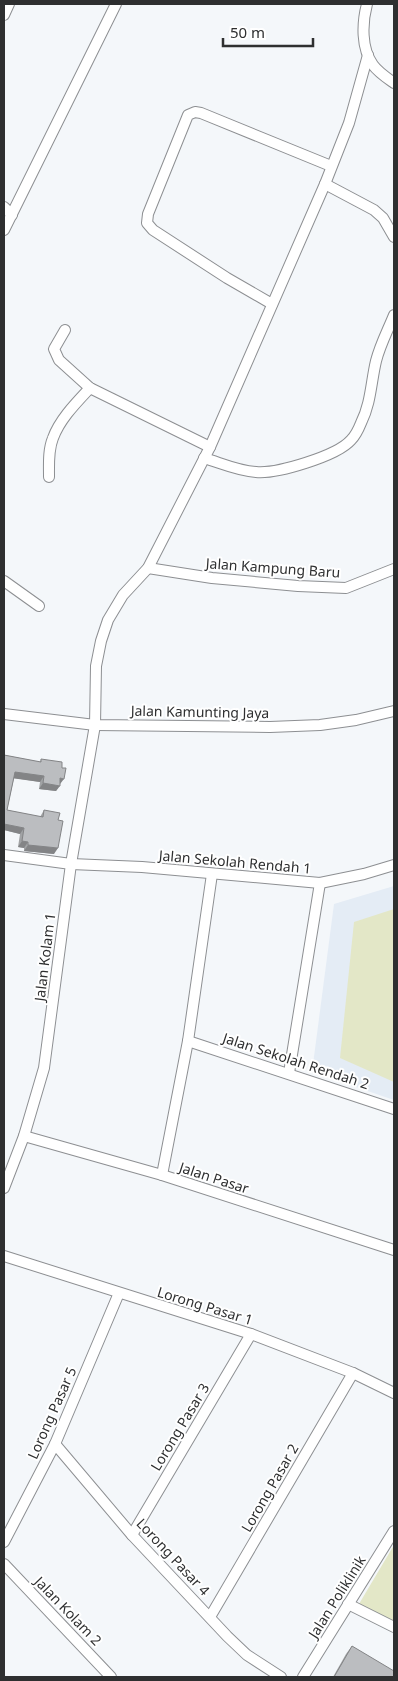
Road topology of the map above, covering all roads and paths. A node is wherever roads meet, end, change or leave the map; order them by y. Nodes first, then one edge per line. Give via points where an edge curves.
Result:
1 (9, 4) edge
2 (116, 4) edge
3 (366, 4) edge
4 (4, 15) edge
5 (368, 55) junction
6 (394, 83) edge
7 (331, 166) junction
8 (325, 184) junction
9 (4, 207) edge
10 (12, 215) junction
11 (4, 230) edge
12 (394, 237) edge
13 (272, 304) junction
14 (394, 315) edge
15 (64, 330) dead end
16 (90, 388) junction
17 (210, 447) junction
18 (204, 458) junction
19 (49, 477) dead end
20 (148, 568) junction
21 (394, 569) edge
22 (4, 581) edge
23 (39, 606) dead end
24 (394, 711) edge
25 (4, 714) edge
26 (95, 725) junction
27 (4, 855) edge
28 (71, 864) junction
29 (394, 865) edge
30 (212, 874) junction
31 (320, 883) junction
32 (188, 1041) junction
33 (288, 1073) junction
34 (394, 1108) edge
35 (24, 1136) junction
36 (162, 1176) junction
37 (4, 1188) edge
38 (394, 1250) edge
39 (4, 1256) edge
40 (119, 1293) junction
41 (251, 1334) junction
42 (353, 1373) junction
43 (394, 1393) edge
44 (55, 1444) junction
45 (394, 1531) edge
46 (132, 1534) junction
47 (4, 1542) edge
48 (4, 1564) edge
49 (348, 1604) junction
50 (210, 1617) junction
51 (394, 1628) edge
52 (111, 1677) edge
53 (281, 1677) edge
54 (303, 1677) edge

1 - 4 street
2 - 10 street
3 - 5 street via 364,30
5 - 6 street via 374,66
5 - 7 street, Jalan Kolam 1 via 349,122
7 - 8 street, Jalan Kolam 1
7 - 13 street via 201,112 188,115 147,223 202,262
8 - 12 street via 374,210
8 - 13 street, Jalan Kolam 1
9 - 10 street
10 - 11 street
13 - 17 street, Jalan Kolam 1
14 - 18 street via 376,360 368,404 352,440 318,458 265,472 245,471
15 - 16 street via 54,349 59,360
16 - 17 street
16 - 19 street via 66,415 53,438
17 - 18 street, Jalan Kolam 1
18 - 20 street, Jalan Kolam 1
20 - 21 street, Jalan Kampung Baru via 212,578 346,588
20 - 26 street, Jalan Kolam 1 via 123,595 108,620 96,666
22 - 23 street
24 - 26 street, Jalan Kamunting Jaya via 320,725
25 - 26 street, Jalan Kamunting Jaya
26 - 28 street, Jalan Kolam 1
27 - 28 street, Jalan Sekolah Rendah 1
28 - 30 street, Jalan Sekolah Rendah 1
28 - 35 street, Jalan Kolam 1 via 44,1068
29 - 31 street, Jalan Sekolah Rendah 1
30 - 31 street, Jalan Sekolah Rendah 1
30 - 32 street
31 - 33 street
32 - 33 street, Jalan Sekolah Rendah 2
32 - 36 street
33 - 34 street, Jalan Sekolah Rendah 2
35 - 36 street, Jalan Pasar
35 - 37 street, Jalan Kolam 1
36 - 38 street, Jalan Pasar
39 - 40 street, Lorong Pasar 1
40 - 41 street, Lorong Pasar 1
40 - 44 street, Lorong Pasar 5
41 - 42 street, Lorong Pasar 1
41 - 46 street, Lorong Pasar 3
42 - 43 street, Lorong Pasar 1
42 - 50 street, Lorong Pasar 2
44 - 46 street, Lorong Pasar 4
44 - 47 street, Lorong Pasar 5
45 - 49 street, Jalan Poliklinik
46 - 50 street, Lorong Pasar 4
48 - 52 street, Jalan Kolam 2
49 - 51 street
49 - 54 street, Jalan Poliklinik
50 - 53 street, Lorong Pasar 4 via 247,1655

